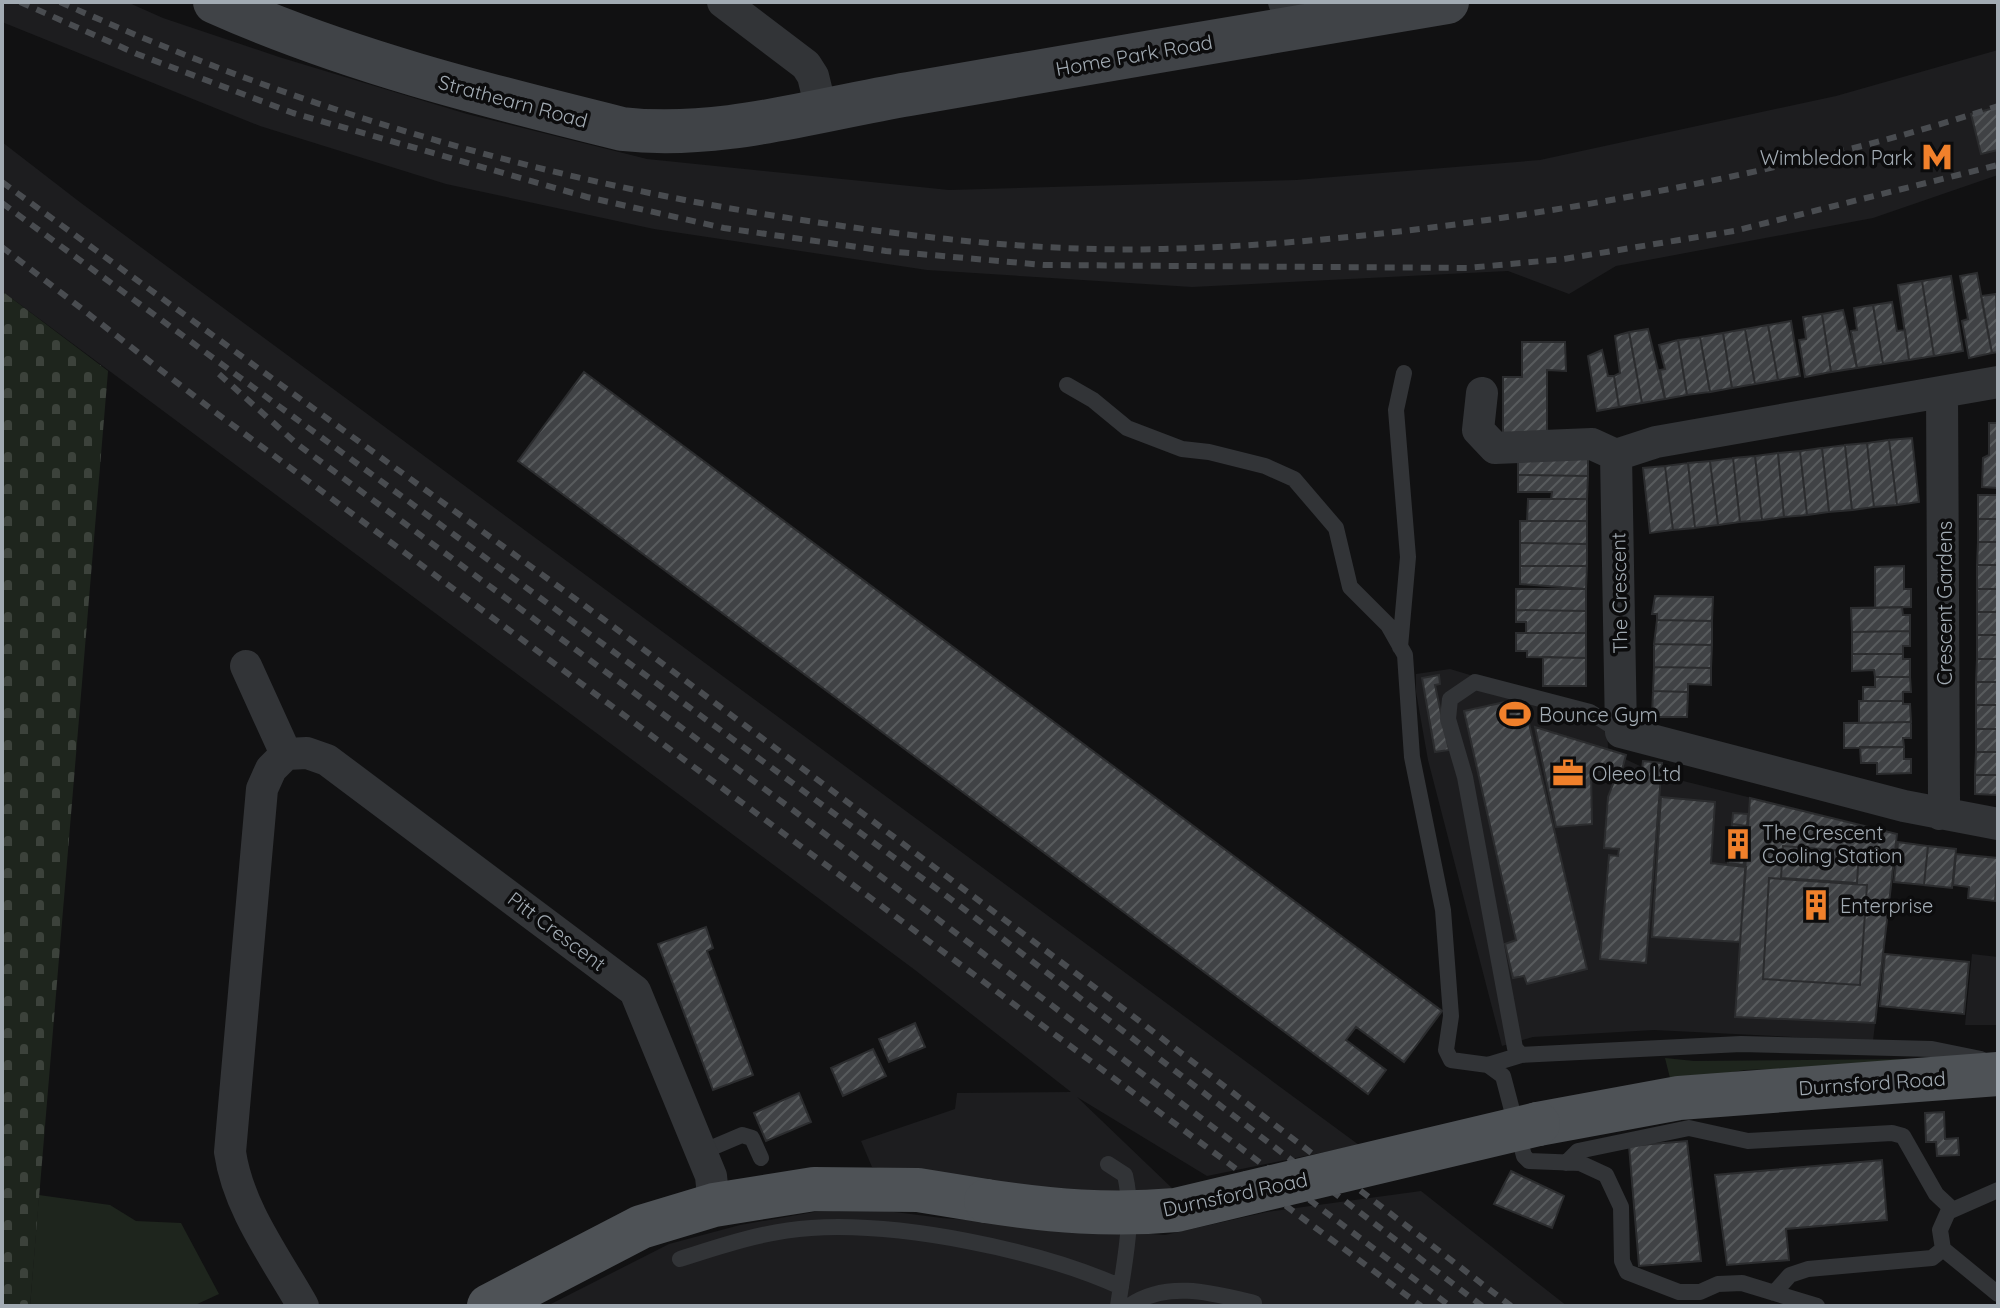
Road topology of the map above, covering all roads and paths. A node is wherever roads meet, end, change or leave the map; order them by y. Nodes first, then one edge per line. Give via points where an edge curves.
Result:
1 (215, 2) edge
2 (723, 2) edge
3 (1447, 2) edge
4 (1290, 15) edge
5 (821, 109) junction
6 (1404, 373) dead end
7 (1998, 382) edge
8 (1067, 385) dead end
9 (1942, 392) junction
10 (1482, 393) dead end
11 (1616, 455) junction
12 (1400, 647) junction
13 (246, 666) dead end
14 (1621, 732) junction
15 (286, 754) junction
16 (1940, 814) junction
17 (1998, 824) edge
18 (1521, 1055) junction
19 (1998, 1063) edge
20 (1488, 1065) junction
21 (1998, 1074) edge
22 (702, 1152) junction
23 (761, 1158) dead end
24 (1566, 1163) junction
25 (1108, 1164) dead end
26 (1998, 1190) edge
27 (714, 1205) junction
28 (1952, 1209) junction
29 (1943, 1249) junction
30 (680, 1259) dead end
31 (1121, 1287) junction
32 (1774, 1293) junction
33 (1998, 1294) edge
34 (1206, 1299) edge
35 (1254, 1303) dead end
36 (303, 1306) edge
37 (489, 1306) edge
38 (1118, 1306) edge
39 (1129, 1306) edge
40 (1817, 1306) edge

1 - 5 street, Strathearn Road via 398,70 622,129 711,132
2 - 5 street via 806,65
3 - 4 street, Home Park Road
4 - 5 street, Home Park Road
6 - 12 lane via 1396,410 1408,557
7 - 9 street
8 - 12 lane via 1127,428 1182,449 1265,466 1294,479 1336,528 1350,587 1388,625
9 - 11 street via 1656,442
9 - 16 street, Crescent Gardens
10 - 11 street via 1478,430 1495,448 1592,444
11 - 14 street, The Crescent
12 - 20 lane via 1405,655 1412,757 1443,910 1451,1016 1446,1050 1451,1060
13 - 15 street
14 - 16 street
14 - 18 lane via 1590,712 1475,682 1450,699 1448,719 1465,777 1515,1048
15 - 22 street, Pitt Crescent via 307,753 327,760 635,991
15 - 36 street via 262,789 230,1152 245,1203
16 - 17 street
18 - 19 lane via 1741,1044 1932,1049
18 - 20 lane
20 - 24 lane via 1503,1076 1524,1156 1529,1161
21 - 27 main road, Durnsford Road, bridge via 1679,1098 1571,1116 1176,1210 1063,1213 918,1190 814,1189
22 - 23 lane via 742,1135 752,1138
22 - 27 street, Pitt Crescent
24 - 28 lane via 1578,1151 1689,1128 1748,1141 1892,1133 1903,1136 1936,1194
24 - 32 lane via 1580,1163 1606,1175 1621,1207 1627,1272 1679,1292 1742,1283
25 - 31 lane via 1125,1175 1129,1190
26 - 28 lane
27 - 37 main road, Durnsford Road via 641,1227
28 - 29 lane via 1940,1230
29 - 32 lane via 1932,1258 1808,1269 1790,1275
29 - 33 lane
30 - 31 lane via 746,1237 812,1228 881,1231 976,1243 1084,1270
31 - 38 lane
32 - 40 lane
34 - 35 lane
34 - 39 lane via 1168,1290

